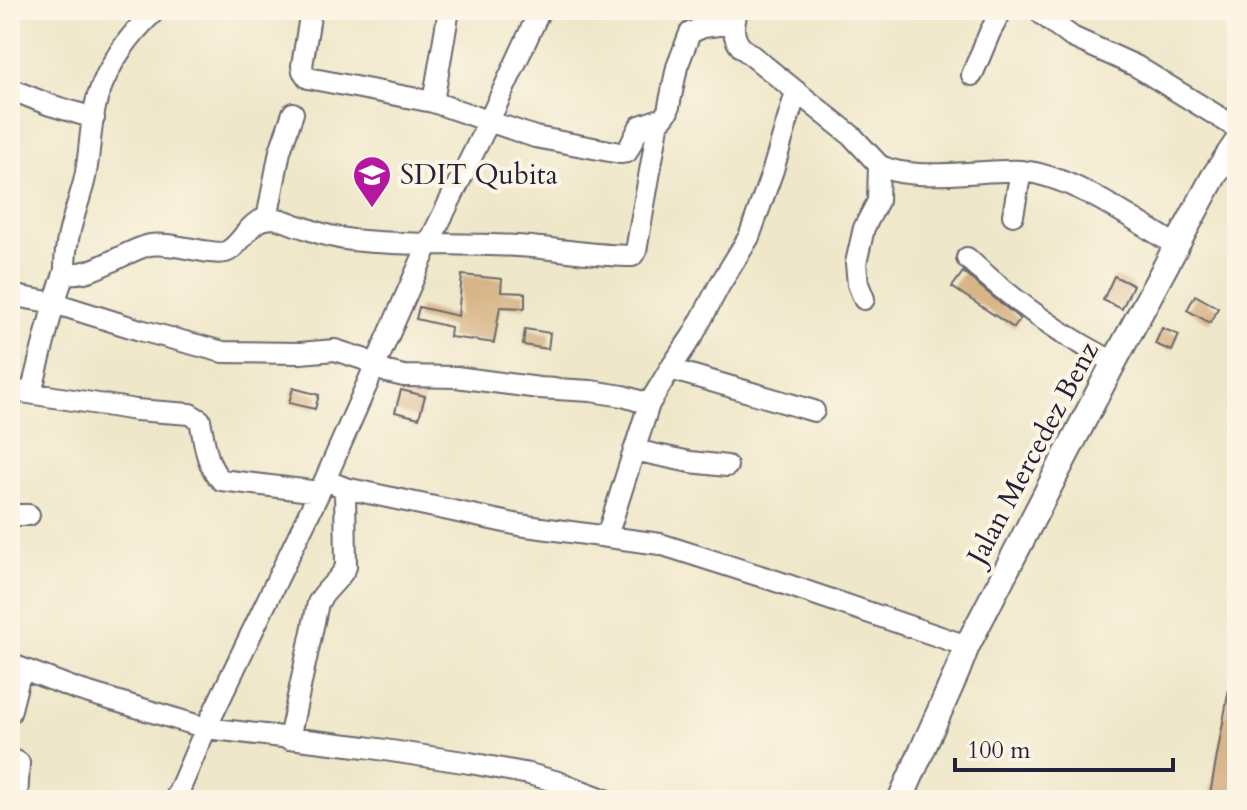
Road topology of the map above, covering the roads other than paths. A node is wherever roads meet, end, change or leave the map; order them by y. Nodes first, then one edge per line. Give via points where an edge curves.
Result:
1 (156, 10) edge
2 (311, 10) edge
3 (449, 10) edge
4 (540, 10) edge
5 (1002, 10) edge
6 (1039, 10) edge
7 (735, 17) edge
8 (972, 75) dead end
9 (10, 89) edge
10 (796, 92) junction
11 (433, 102) junction
12 (293, 113) dead end
13 (94, 118) junction
14 (659, 120) junction
15 (489, 121) junction
16 (1237, 128) edge
17 (1237, 142) edge
18 (879, 165) junction
19 (1021, 171) junction
20 (1013, 215) dead end
21 (267, 219) junction
22 (429, 243) junction
23 (1177, 246) junction
24 (967, 258) dead end
25 (65, 271) junction
26 (10, 295) edge
27 (864, 299) dead end
28 (54, 303) junction
29 (1114, 362) junction
30 (376, 366) junction
31 (670, 369) junction
32 (20, 392) edge
33 (649, 404) junction
34 (814, 411) dead end
35 (634, 450) junction
36 (727, 466) dead end
37 (322, 486) junction
38 (345, 488) junction
39 (607, 536) junction
40 (967, 646) junction
41 (15, 667) edge
42 (10, 713) edge
43 (206, 728) junction
44 (289, 739) junction
45 (10, 761) edge
46 (17, 800) edge
47 (175, 800) edge
48 (606, 800) edge
49 (900, 800) edge

1 - 13 street via 117,58
2 - 11 street via 305,75
3 - 11 street
4 - 15 street
5 - 8 street
6 - 16 street via 1072,37 1136,66
7 - 10 street via 736,43
7 - 14 street via 690,33 677,67 671,107
9 - 13 street
10 - 18 street
10 - 31 street via 749,237
11 - 15 street
12 - 21 street
13 - 25 street via 90,156 67,237
14 - 15 street via 640,126 627,152 620,153 535,137
14 - 22 street via 632,256
15 - 22 street
17 - 23 main road, Jalan Mercedez Benz
18 - 19 street via 912,173
18 - 27 street via 878,201 864,228 856,263
19 - 20 street
19 - 23 street via 1080,189
21 - 22 street via 346,239
21 - 25 street via 250,227 223,253 159,244 87,273
22 - 30 street
23 - 29 main road, Jalan Mercedez Benz
24 - 29 street via 1043,320
25 - 28 street
26 - 28 street
28 - 30 street via 223,352 335,350
28 - 32 street
29 - 40 main road, Jalan Mercedez Benz
30 - 33 street via 404,376 591,391
30 - 37 street
31 - 33 street
31 - 34 street
32 - 37 street via 190,414 200,420 211,466 221,480
33 - 35 street
35 - 36 street
35 - 39 street
37 - 38 street
37 - 43 street
38 - 39 street via 519,525
38 - 44 street via 346,567 318,603
39 - 40 street via 660,544
40 - 49 main road, Jalan Mercedez Benz
41 - 42 street
41 - 43 street
43 - 44 street
43 - 47 street
44 - 48 street via 498,768
45 - 46 street via 19,763

